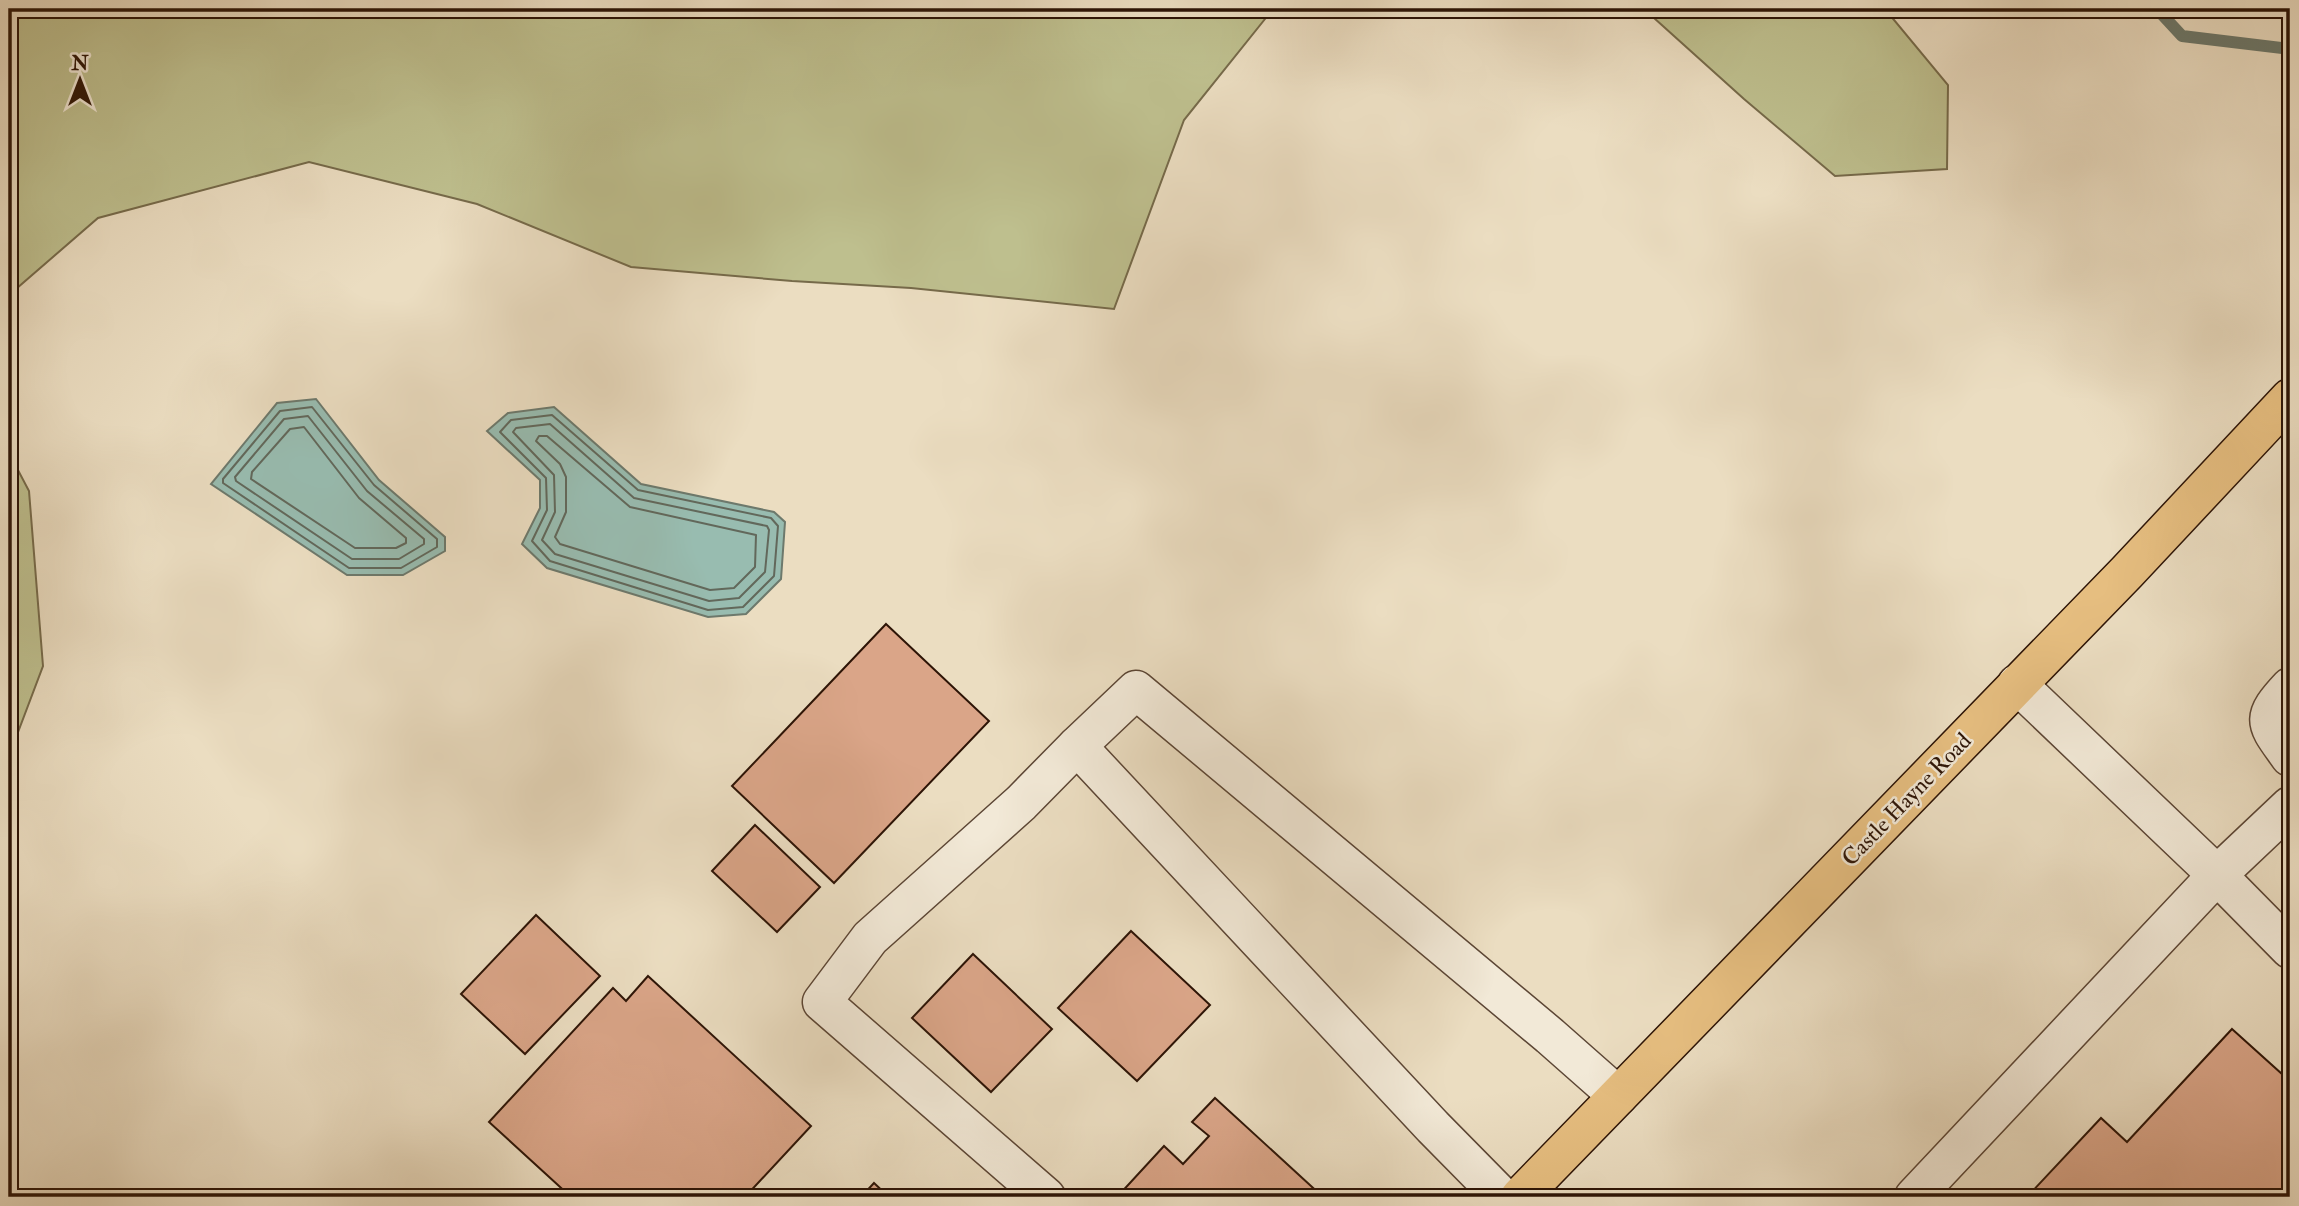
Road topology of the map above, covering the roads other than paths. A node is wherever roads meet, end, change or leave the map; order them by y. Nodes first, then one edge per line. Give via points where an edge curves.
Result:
1 (2290, 398) edge
2 (2017, 684) junction
3 (2290, 687) edge
4 (1077, 746) junction
5 (2290, 757) edge
6 (2290, 806) edge
7 (2217, 875) junction
8 (2290, 949) edge
9 (1618, 1096) junction
10 (1046, 1197) edge
11 (1502, 1197) edge
12 (1520, 1197) edge
13 (1914, 1197) edge

1 - 2 main road, Castle Hayne Road
2 - 7 lane
2 - 9 main road, Castle Hayne Road
3 - 5 lane via 2268,718 2270,730
4 - 9 lane via 1136,690
4 - 10 lane via 1021,803 870,938 822,1002
4 - 11 lane
6 - 7 lane
7 - 8 lane
7 - 13 lane
9 - 12 main road, Castle Hayne Road

